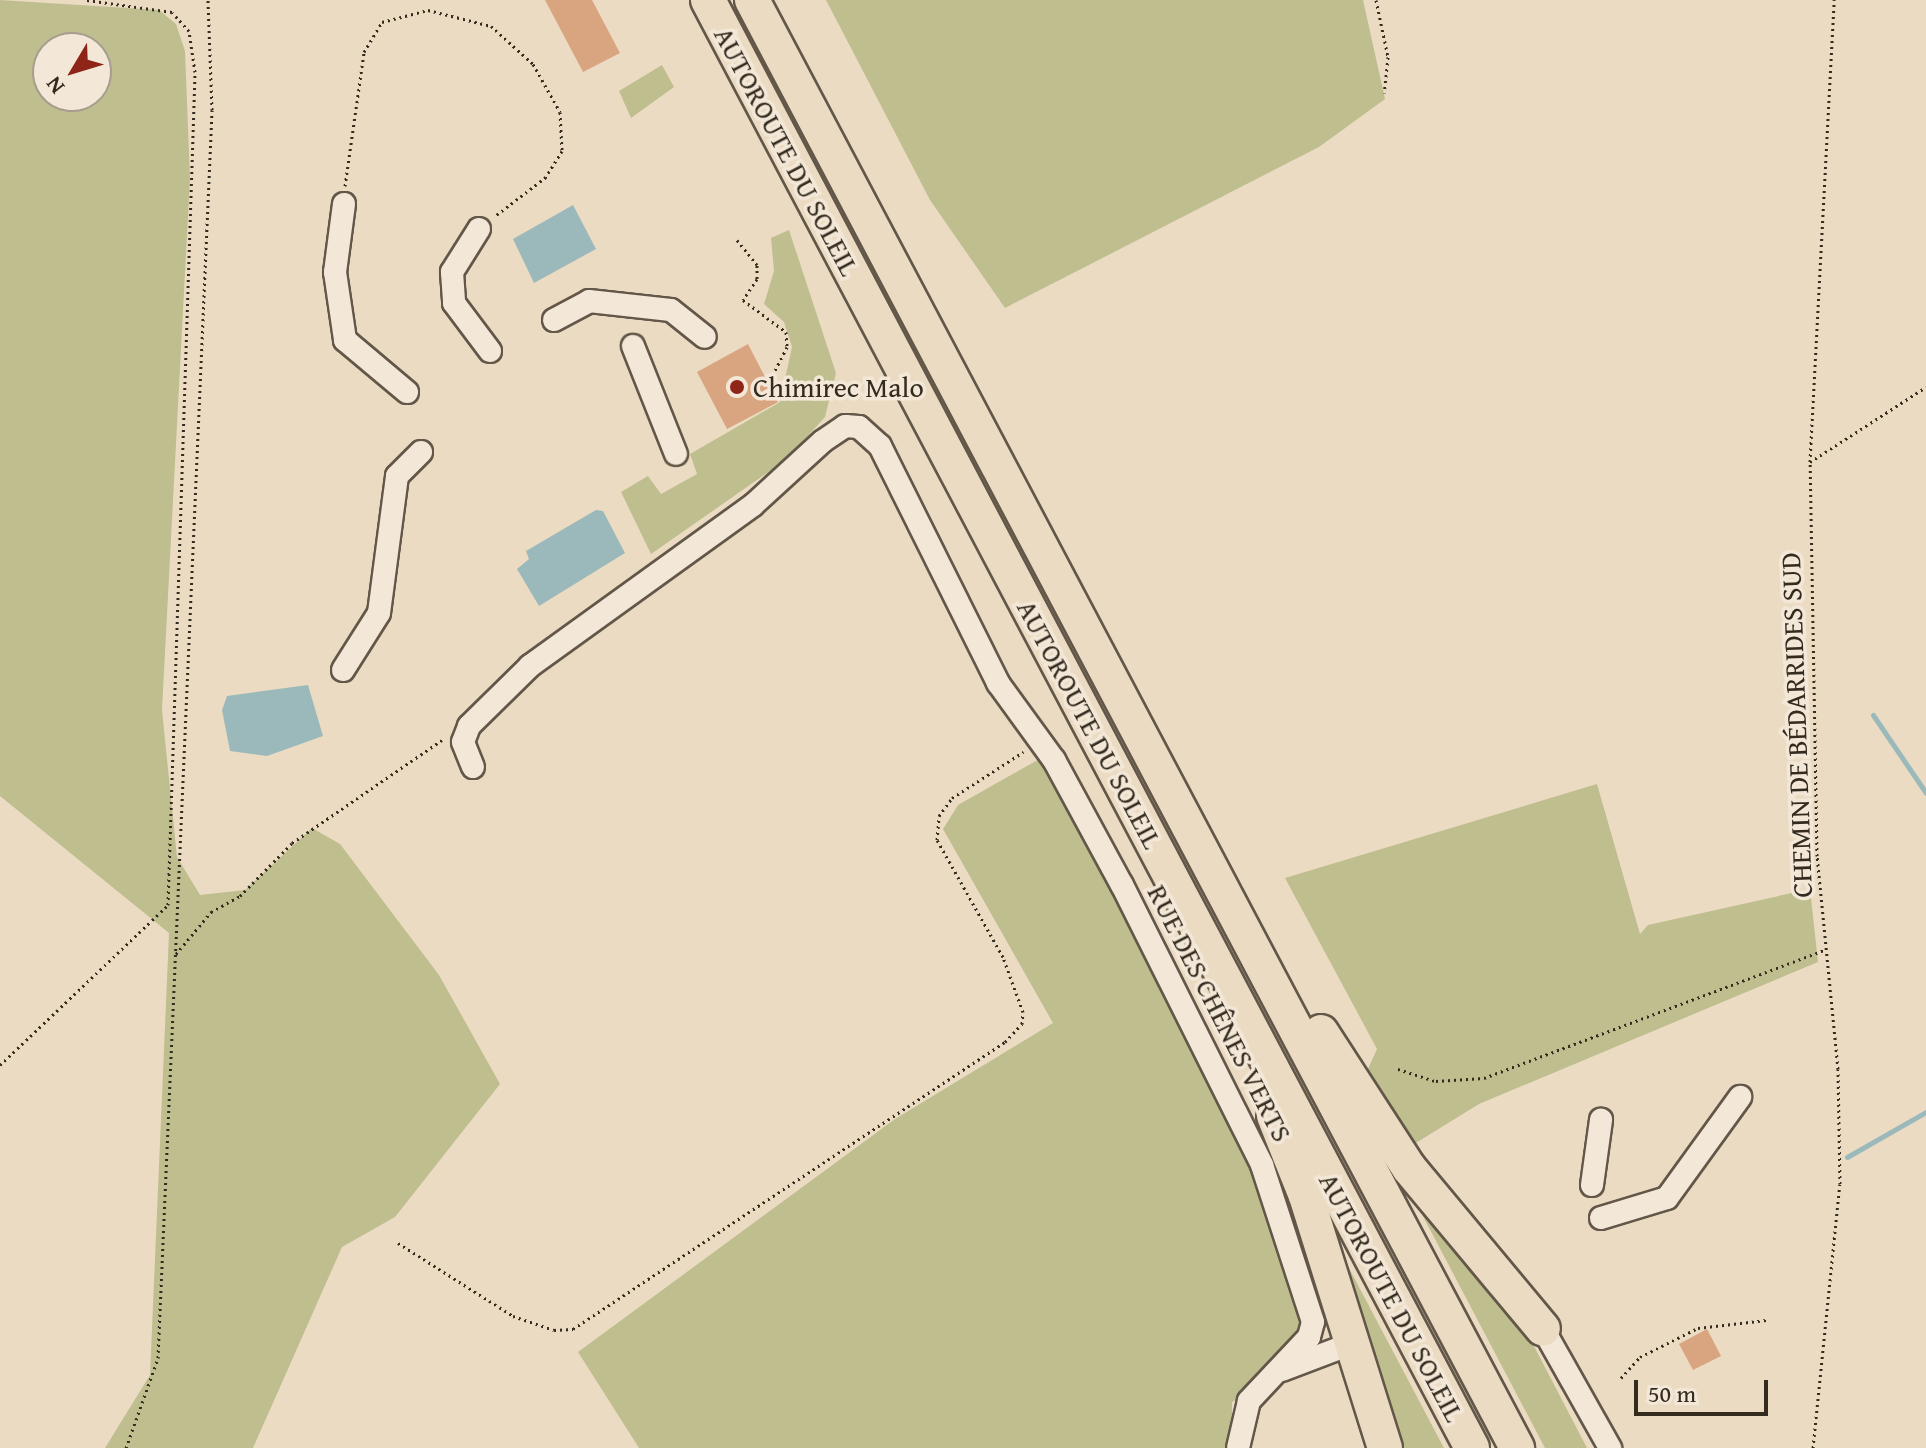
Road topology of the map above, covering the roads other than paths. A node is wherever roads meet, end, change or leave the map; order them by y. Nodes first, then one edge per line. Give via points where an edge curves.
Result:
1 (708, 0) edge
2 (752, 0) edge
3 (344, 204) road end
4 (479, 229) road end
5 (554, 320) dead end
6 (705, 337) dead end
7 (633, 346) dead end
8 (490, 351) dead end
9 (407, 392) dead end
10 (421, 452) dead end
11 (676, 454) dead end
12 (343, 670) dead end
13 (473, 767) dead end
14 (1234, 913) junction
15 (1198, 930) junction
16 (1740, 1097) dead end
17 (1601, 1120) dead end
18 (1592, 1185) dead end
19 (1601, 1218) dead end
20 (1543, 1329) joint
21 (1353, 1343) junction
22 (1281, 1371) junction
23 (1238, 1448) edge
24 (1385, 1448) edge
25 (1472, 1448) edge
26 (1517, 1448) edge
27 (1610, 1448) edge

1 - 15 highway, AUTOROUTE DU SOLEIL
2 - 14 highway, AUTOROUTE DU SOLEIL
3 - 9 street via 335,272 345,340
4 - 8 street via 452,272 454,303
5 - 6 street via 589,301 671,310
7 - 11 street
10 - 12 street via 397,476 379,613
13 - 22 street, RUE DES CHÊNES VERTS via 463,742 469,726 530,666 752,506 823,441 845,426 859,427 880,446 933,563 1034,741 1054,760 1262,1165 1313,1322
14 - 20 highway via 1302,1003 1409,1168
14 - 26 highway, AUTOROUTE DU SOLEIL
15 - 21 highway via 1306,1196
15 - 25 highway, AUTOROUTE DU SOLEIL
16 - 19 street via 1667,1198
17 - 18 street
20 - 27 street
21 - 22 street
21 - 24 highway
22 - 23 street, RUE DES CHÊNES VERTS via 1249,1401

